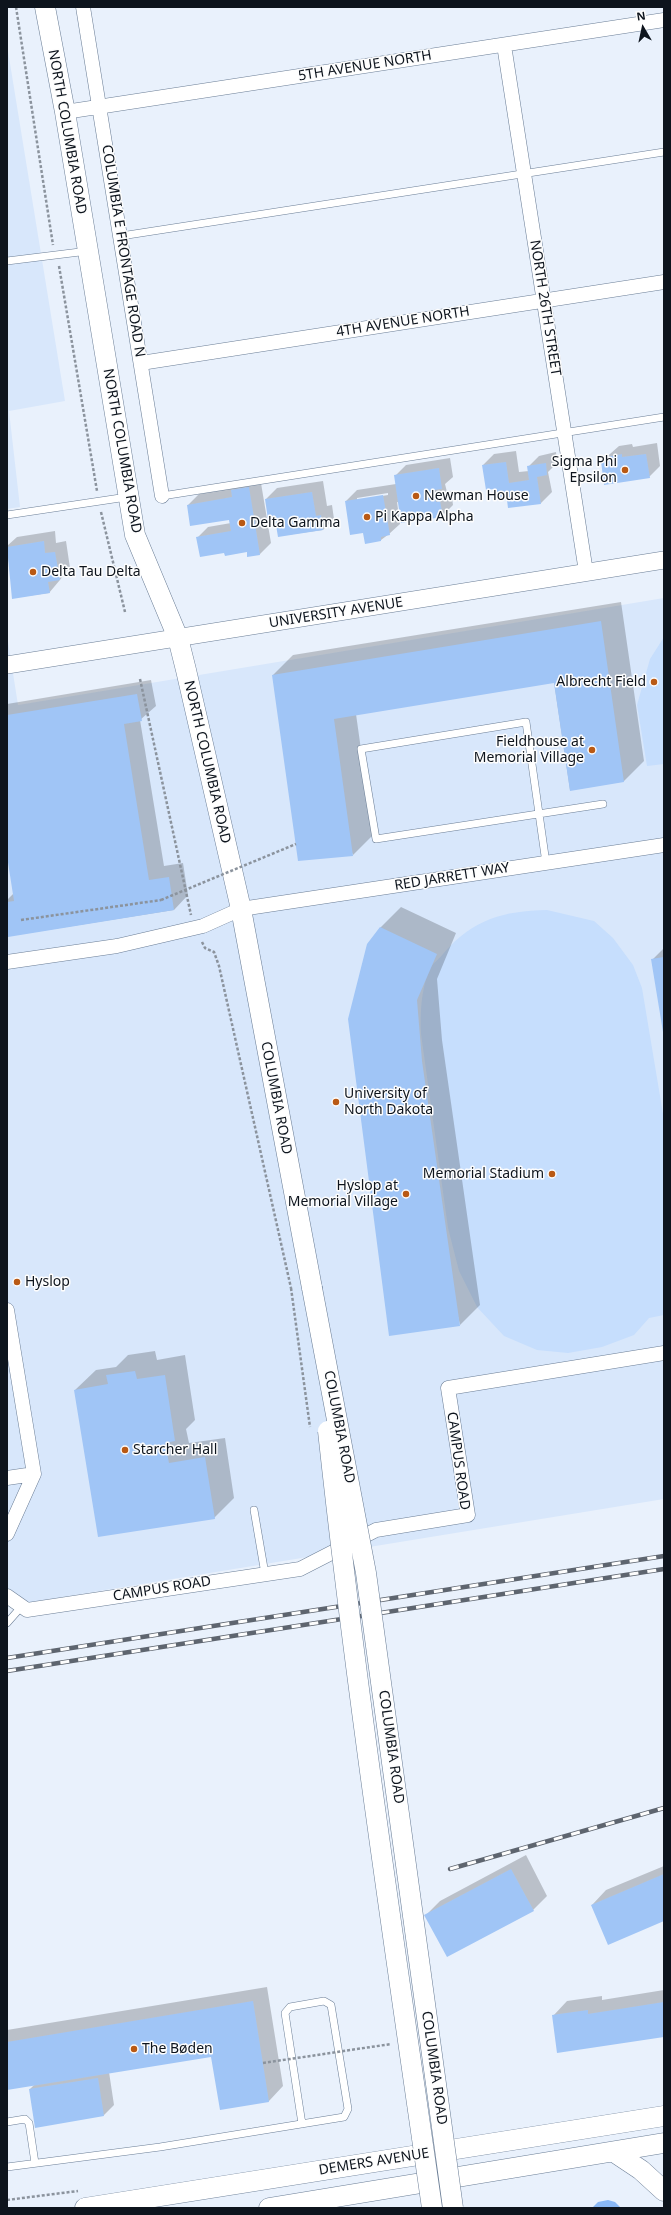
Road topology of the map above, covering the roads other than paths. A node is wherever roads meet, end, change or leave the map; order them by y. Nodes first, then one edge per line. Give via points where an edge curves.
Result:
1 (45, 7) edge
2 (83, 7) edge
3 (664, 20) edge
4 (504, 44) junction
5 (100, 107) junction
6 (65, 112) junction
7 (664, 152) edge
8 (524, 172) junction
9 (121, 236) junction
10 (88, 251) junction
11 (7, 262) edge
12 (664, 282) edge
13 (544, 300) junction
14 (141, 363) junction
15 (664, 417) edge
16 (565, 433) junction
17 (127, 496) junction
18 (162, 496) joint
19 (7, 515) edge
20 (664, 560) edge
21 (586, 572) junction
22 (178, 638) junction
23 (7, 665) edge
24 (603, 804) dead end
25 (539, 814) junction
26 (664, 845) edge
27 (546, 863) junction
28 (241, 909) junction
29 (7, 962) edge
30 (312, 1288) junction
31 (7, 1310) edge
32 (664, 1353) edge
33 (34, 1474) junction
34 (7, 1478) edge
35 (254, 1510) dead end
36 (7, 1534) edge
37 (265, 1574) junction
38 (7, 1596) edge
39 (22, 1606) junction
40 (7, 1623) edge
41 (664, 2116) edge
42 (7, 2122) edge
43 (302, 2124) junction
44 (664, 2143) edge
45 (614, 2152) junction
46 (35, 2163) junction
47 (7, 2167) edge
48 (664, 2191) edge
49 (167, 2202) edge
50 (85, 2208) edge
51 (269, 2208) edge
52 (432, 2208) edge
53 (453, 2208) edge

1 - 6 main road, NORTH COLUMBIA ROAD
2 - 5 street, COLUMBIA E FRONTAGE ROAD N
3 - 4 street, 5TH AVENUE NORTH
4 - 5 street, 5TH AVENUE NORTH
4 - 8 street, NORTH 26TH STREET
5 - 6 street, 5TH AVENUE NORTH
5 - 9 street, COLUMBIA E FRONTAGE ROAD N
6 - 10 main road, NORTH COLUMBIA ROAD
7 - 8 lane
8 - 9 lane
8 - 13 street, NORTH 26TH STREET
9 - 14 street, COLUMBIA E FRONTAGE ROAD N
10 - 11 lane
10 - 17 main road, NORTH COLUMBIA ROAD
12 - 13 street, 4TH AVENUE NORTH
13 - 14 street, 4TH AVENUE NORTH
13 - 16 street, NORTH 26TH STREET
14 - 18 street, COLUMBIA E FRONTAGE ROAD N
15 - 16 lane
16 - 18 lane
16 - 21 street, NORTH 26TH STREET
17 - 19 lane
17 - 22 main road, NORTH COLUMBIA ROAD via 135,535
20 - 21 street, UNIVERSITY AVENUE
21 - 22 street, UNIVERSITY AVENUE
22 - 23 street, UNIVERSITY AVENUE
22 - 28 main road, NORTH COLUMBIA ROAD
24 - 25 lane
25 - 25 lane via 526,722 361,749 376,839
25 - 27 lane
26 - 27 street, RED JARRETT WAY
27 - 28 street, RED JARRETT WAY
28 - 29 street, RED JARRETT WAY via 203,926 117,946
28 - 30 main road, COLUMBIA ROAD
30 - 52 main road, COLUMBIA ROAD, bridge via 337,1514
30 - 53 main road, COLUMBIA ROAD, bridge via 366,1573
31 - 33 street
32 - 37 street, CAMPUS ROAD via 448,1388 468,1516 376,1530 300,1569
33 - 34 street
33 - 36 street
35 - 37 lane
37 - 39 street, CAMPUS ROAD via 27,1610
38 - 39 street, CAMPUS ROAD
39 - 40 lane
41 - 49 main road, DEMERS AVENUE
42 - 46 lane via 25,2119 29,2123
43 - 43 lane via 344,2117 348,2110 331,2005 324,2001 290,2007 285,2013
43 - 46 lane via 160,2147
44 - 45 main road, DEMERS AVENUE
45 - 48 main road via 642,2170
45 - 51 main road, DEMERS AVENUE
46 - 47 lane
49 - 50 main road, DEMERS AVENUE

